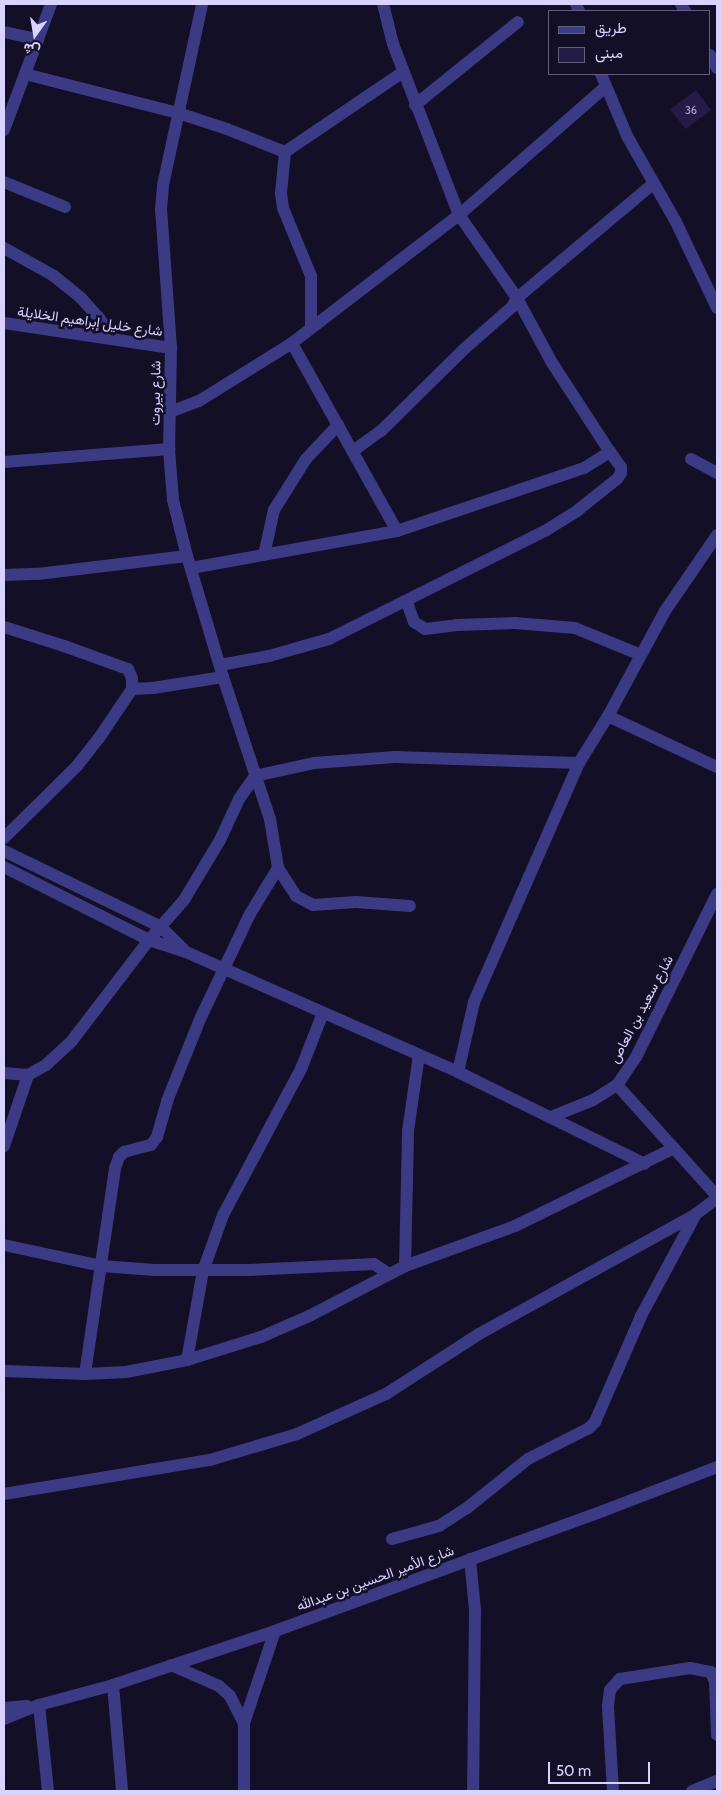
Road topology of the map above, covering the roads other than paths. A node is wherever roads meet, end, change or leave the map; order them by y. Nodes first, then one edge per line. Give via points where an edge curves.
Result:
1 (51, 4) edge
2 (202, 4) edge
3 (383, 4) edge
4 (518, 22) dead end
5 (4, 32) edge
6 (38, 39) junction
7 (711, 57) edge
8 (717, 68) edge
9 (403, 72) junction
10 (25, 74) junction
11 (601, 75) edge
12 (605, 87) junction
13 (415, 105) junction
14 (178, 113) junction
15 (4, 130) edge
16 (285, 152) junction
17 (4, 182) edge
18 (653, 184) junction
19 (65, 207) dead end
20 (459, 215) junction
21 (4, 248) edge
22 (517, 298) junction
23 (717, 308) edge
24 (4, 323) edge
25 (311, 327) junction
26 (113, 338) junction
27 (292, 343) junction
28 (171, 348) junction
29 (170, 412) junction
30 (338, 425) junction
31 (169, 449) junction
32 (352, 451) junction
33 (610, 452) junction
34 (691, 459) dead end
35 (4, 462) edge
36 (717, 474) edge
37 (397, 531) junction
38 (717, 535) edge
39 (264, 555) junction
40 (189, 562) junction
41 (4, 576) edge
42 (408, 602) junction
43 (4, 627) edge
44 (641, 655) junction
45 (221, 671) junction
46 (132, 689) junction
47 (608, 716) junction
48 (579, 763) junction
49 (717, 766) edge
50 (255, 776) junction
51 (4, 838) edge
52 (4, 851) edge
53 (4, 867) edge
54 (278, 868) junction
55 (717, 894) edge
56 (410, 906) dead end
57 (161, 927) junction
58 (149, 940) junction
59 (186, 952) junction
60 (224, 969) junction
61 (323, 1013) junction
62 (419, 1055) junction
63 (458, 1072) junction
64 (4, 1073) edge
65 (28, 1075) junction
66 (617, 1085) junction
67 (551, 1118) junction
68 (4, 1146) edge
69 (674, 1148) junction
70 (645, 1164) junction
71 (717, 1197) edge
72 (696, 1214) junction
73 (4, 1245) edge
74 (101, 1266) junction
75 (405, 1266) junction
76 (202, 1271) junction
77 (389, 1274) junction
78 (187, 1360) junction
79 (4, 1371) edge
80 (85, 1374) junction
81 (717, 1467) edge
82 (4, 1494) edge
83 (392, 1540) dead end
84 (470, 1559) junction
85 (275, 1631) junction
86 (170, 1665) junction
87 (113, 1685) junction
88 (39, 1705) junction
89 (4, 1708) edge
90 (4, 1719) edge
91 (244, 1723) junction
92 (717, 1735) edge
93 (717, 1781) edge
94 (48, 1791) edge
95 (122, 1791) edge
96 (244, 1791) edge
97 (473, 1791) edge
98 (613, 1791) edge
99 (692, 1791) edge

1 - 6 street
2 - 14 street, شارع بيروت
3 - 9 street
4 - 13 street
5 - 6 street
6 - 10 street
7 - 8 street
9 - 13 street
9 - 16 street
10 - 14 street
10 - 15 street
11 - 12 street
12 - 18 street
12 - 20 street
13 - 20 street
14 - 16 street
14 - 28 street, شارع بيروت via 161,209
16 - 25 street via 281,193 283,208 311,276
17 - 19 street
18 - 22 street
18 - 23 street via 676,222
20 - 22 street
20 - 25 street
21 - 26 street via 54,276 99,318
22 - 32 street via 512,307 381,431
22 - 33 street via 551,361
24 - 26 street, شارع خليل إبراهيم الخلايلة
25 - 27 street
26 - 28 street, شارع خليل إبراهيم الخلايلة
27 - 29 street via 199,401
27 - 30 street
28 - 29 street, شارع بيروت
29 - 31 street, شارع بيروت
30 - 32 street
30 - 39 street via 306,459 274,510
31 - 35 street
31 - 40 street, شارع بيروت via 174,500
32 - 37 street
33 - 37 street via 584,468
33 - 42 street via 621,467 621,473 617,480 578,510 545,531
34 - 36 street
37 - 39 street
38 - 44 street via 665,611
39 - 40 street
40 - 41 street
40 - 45 street, شارع بيروت
42 - 44 street via 414,622 425,629 516,623 575,628
42 - 45 street via 329,639
43 - 46 street via 128,670
44 - 47 street
45 - 46 street via 153,688
45 - 50 street, شارع بيروت
46 - 51 street via 77,766
47 - 48 street
47 - 49 street
48 - 50 street via 395,757 314,764
48 - 63 street via 474,1002
50 - 54 street, شارع بيروت via 270,819
50 - 57 street via 184,900
52 - 57 street
53 - 58 street
54 - 56 street via 296,896 313,905 356,902
54 - 60 street via 250,914
55 - 66 street, شارع سعيد بن العاص via 636,1057
57 - 58 street
57 - 59 street
58 - 59 street
58 - 65 street via 71,1042 46,1065
59 - 60 street
60 - 61 street
60 - 74 street via 167,1100 157,1137 151,1145 124,1152 118,1157
61 - 62 street
61 - 76 street via 302,1069 222,1216
62 - 63 street
62 - 75 street via 408,1131
63 - 67 street
64 - 65 street
65 - 68 street
66 - 67 street via 593,1100
66 - 69 street, شارع سعيد بن العاص
67 - 70 street
69 - 70 street
69 - 71 street, شارع سعيد بن العاص
70 - 75 street via 515,1226
71 - 72 street
72 - 82 street via 479,1334 386,1394 297,1434 210,1460
72 - 83 street via 641,1316 595,1422 528,1459 468,1508 439,1526
73 - 74 street
74 - 76 street
74 - 80 street
75 - 77 street
76 - 77 street via 374,1264
76 - 78 street
77 - 78 street via 261,1337
78 - 80 street via 126,1372
79 - 80 street
81 - 84 street, شارع الأمير الحسين بن عبدالله
84 - 85 street, شارع الأمير الحسين بن عبدالله
84 - 97 street via 475,1610
85 - 86 street, شارع الأمير الحسين بن عبدالله
85 - 91 street
86 - 87 street, شارع الأمير الحسين بن عبدالله
86 - 91 street via 219,1686 230,1696
87 - 88 street, شارع الأمير الحسين بن عبدالله
87 - 95 street
88 - 89 street, شارع الأمير الحسين بن عبدالله
88 - 90 street, شارع الأمير الحسين بن عبدالله
88 - 94 street
91 - 96 street
92 - 98 street via 715,1682 711,1672 690,1668 620,1679 610,1690 608,1706
93 - 99 street

